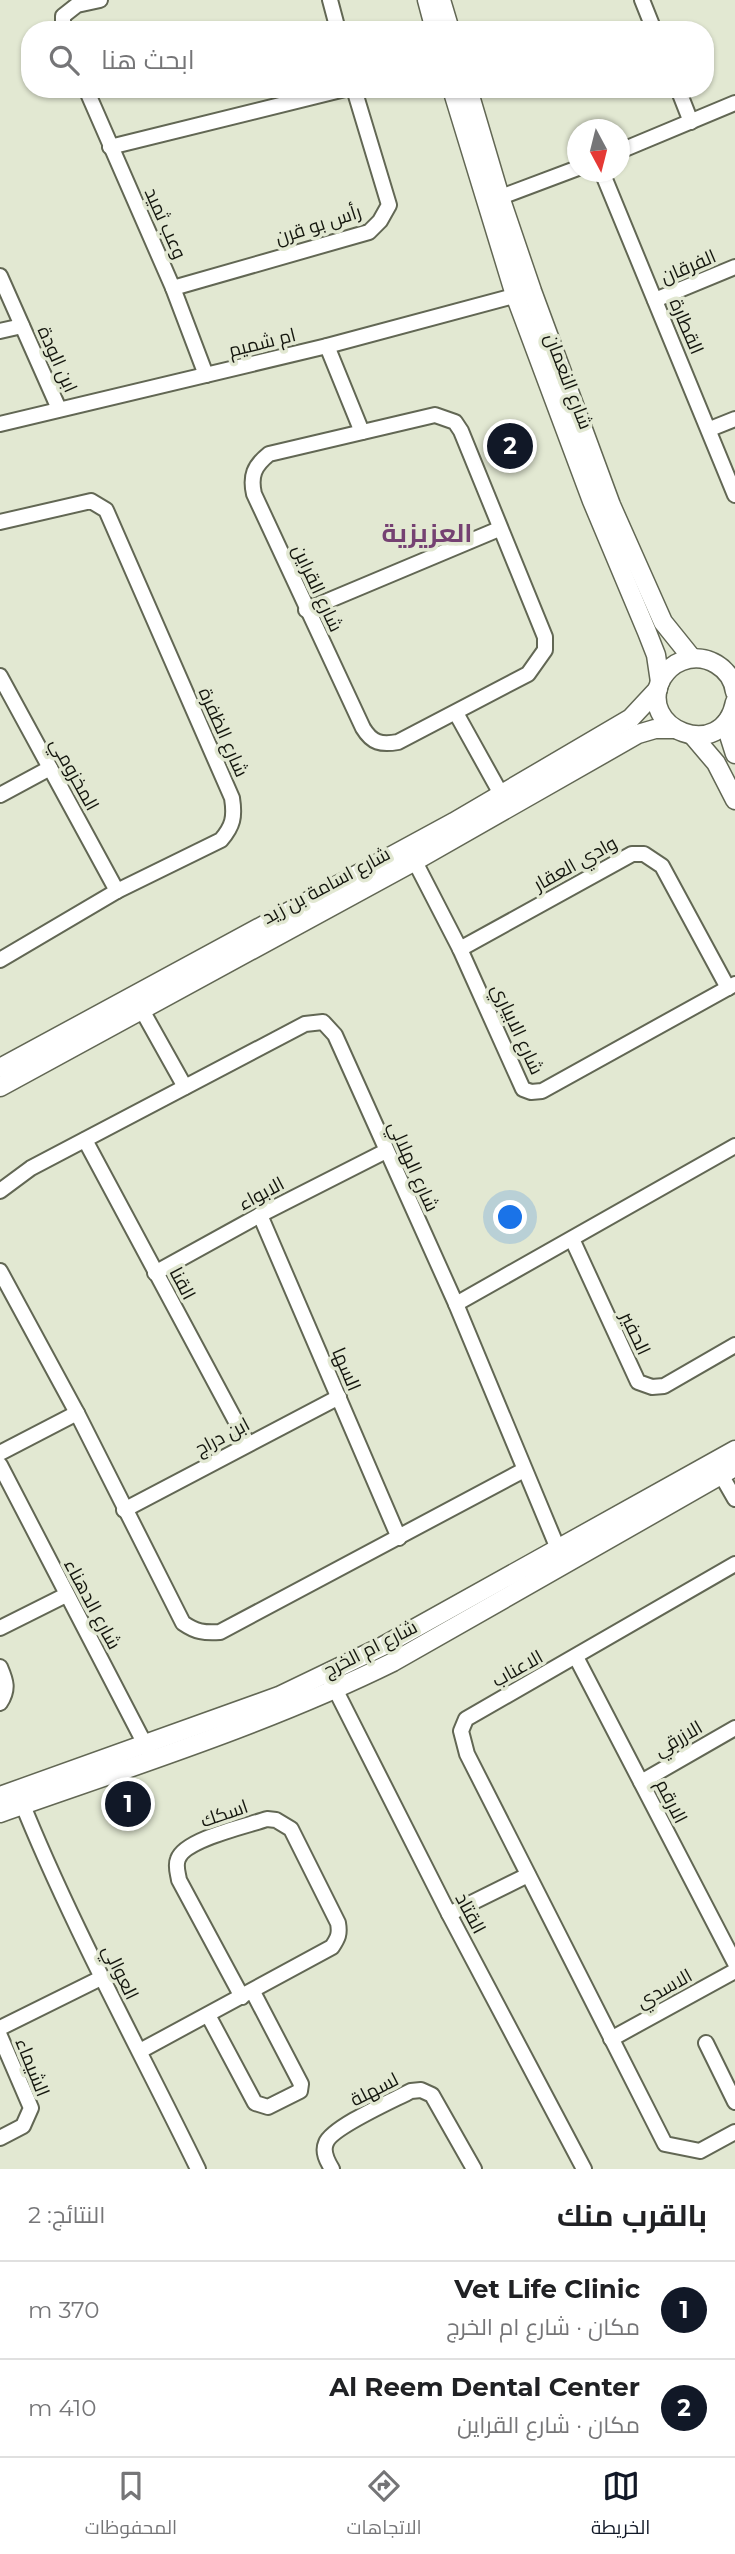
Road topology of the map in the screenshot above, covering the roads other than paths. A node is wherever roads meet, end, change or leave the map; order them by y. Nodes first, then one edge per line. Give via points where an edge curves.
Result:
1 (100, 0) edge
2 (330, 0) edge
3 (427, 0) edge
4 (442, 0) edge
5 (642, 0) edge
6 (63, 21) edge
7 (336, 21) edge
8 (433, 21) edge
9 (448, 21) edge
10 (650, 21) edge
11 (90, 98) edge
12 (309, 98) edge
13 (357, 98) edge
14 (455, 98) edge
15 (470, 98) edge
16 (682, 98) edge
17 (735, 103) edge
18 (691, 122) junction
19 (110, 147) junction
20 (630, 147) edge
21 (567, 172) edge
22 (606, 182) edge
23 (493, 200) junction
24 (735, 267) edge
25 (0, 276) edge
26 (173, 288) junction
27 (523, 293) junction
28 (655, 300) junction
29 (22, 326) junction
30 (0, 331) edge
31 (327, 346) junction
32 (206, 375) junction
33 (59, 408) junction
34 (735, 419) edge
35 (0, 424) edge
36 (710, 429) junction
37 (362, 432) junction
38 (735, 495) edge
39 (0, 522) edge
40 (499, 528) junction
41 (306, 610) junction
42 (692, 658) junction
43 (726, 664) edge
44 (0, 676) edge
45 (659, 686) junction
46 (735, 692) edge
47 (735, 702) edge
48 (456, 713) junction
49 (728, 720) junction
50 (674, 729) junction
51 (693, 736) junction
52 (735, 754) edge
53 (50, 768) junction
54 (0, 794) edge
55 (735, 800) edge
56 (505, 802) junction
57 (411, 855) junction
58 (117, 891) junction
59 (460, 949) junction
60 (0, 960) edge
61 (731, 986) edge
62 (137, 1002) junction
63 (0, 1068) edge
64 (0, 1087) edge
65 (185, 1087) junction
66 (85, 1140) junction
67 (735, 1146) edge
68 (386, 1151) junction
69 (0, 1191) edge
70 (260, 1215) junction
71 (572, 1239) junction
72 (0, 1271) edge
73 (155, 1273) junction
74 (456, 1304) junction
75 (735, 1345) edge
76 (339, 1398) junction
77 (77, 1413) junction
78 (248, 1444) junction
79 (735, 1450) edge
80 (0, 1453) edge
81 (0, 1465) edge
82 (723, 1468) edge
83 (524, 1470) junction
84 (735, 1499) edge
85 (124, 1510) junction
86 (399, 1538) junction
87 (561, 1556) junction
88 (735, 1564) edge
89 (66, 1595) junction
90 (0, 1628) edge
91 (576, 1657) junction
92 (0, 1667) edge
93 (327, 1674) junction
94 (337, 1690) junction
95 (0, 1703) edge
96 (735, 1728) edge
97 (149, 1752) junction
98 (641, 1782) junction
99 (13, 1797) edge
100 (0, 1813) edge
101 (528, 1875) junction
102 (449, 1913) junction
103 (735, 1964) edge
104 (735, 1971) edge
105 (101, 1978) junction
106 (247, 1994) junction
107 (208, 2015) junction
108 (0, 2028) edge
109 (0, 2036) edge
110 (611, 2039) junction
111 (706, 2043) dead end
112 (140, 2050) junction
113 (735, 2102) edge
114 (735, 2132) edge
115 (0, 2138) edge
116 (198, 2169) edge
117 (332, 2169) edge
118 (474, 2169) edge
119 (584, 2169) edge

1 - 6 street via 77,5
2 - 7 street
3 - 8 street
4 - 9 street
5 - 10 street
11 - 19 street, وعب ثميد
12 - 19 street
13 - 26 street, رأس بو قرن via 389,205 380,221 369,232
14 - 23 street, شارع النعمان
15 - 23 street, شارع النعمان
16 - 18 street
17 - 18 street
18 - 20 street
19 - 26 street, وعب ثميد
21 - 23 street
22 - 28 street, القطارة
23 - 27 street, شارع النعمان
24 - 28 street, الفرقان
25 - 29 street, ابن الودة
26 - 32 street, وعب ثميد
27 - 31 street, ام شميم
27 - 42 street, شارع النعمان via 663,622
27 - 45 street, شارع النعمان via 592,500 651,644
28 - 36 street, القطارة
29 - 30 street, ابن الودة
29 - 33 street, ابن الودة
31 - 32 street, ام شميم
31 - 37 street
32 - 33 street, ام شميم
33 - 35 street, ام شميم
34 - 36 street
36 - 38 street, القطارة
37 - 40 street, شارع القراين via 435,415 455,422
37 - 41 street, شارع القراين via 269,454 253,472 254,494
39 - 58 street, شارع الظفرة via 91,501 106,510 232,798 235,815 221,841
40 - 41 street
40 - 48 street, شارع القراين via 545,637 545,650 528,674
41 - 48 street, شارع القراين via 370,739 382,745 398,742
42 - 43 street
42 - 45 street, شارع اسامة بن زيد via 673,666
43 - 46 street
44 - 53 street, المخزومي
45 - 50 street, شارع النعمان via 660,711
45 - 56 street, شارع اسامة بن زيد via 631,718
47 - 49 street
48 - 56 street
49 - 51 street via 712,732
49 - 52 street
50 - 51 street
50 - 56 street, شارع اسامة بن زيد via 638,734
51 - 55 street via 716,763
53 - 54 street
53 - 58 street, المخزومي
56 - 57 street, شارع اسامة بن زيد
57 - 59 street, شارع الابياري
57 - 62 street, شارع اسامة بن زيد
58 - 60 street, شارع الظفرة
59 - 61 street, وادي العقار via 632,854 643,854 662,866
59 - 61 street, شارع الابياري via 523,1089 531,1092 542,1091
62 - 63 street, شارع اسامة بن زيد
62 - 64 street, شارع اسامة بن زيد
62 - 65 street
65 - 66 street, شارع الهلالي
65 - 68 street, شارع الهلالي via 305,1024 323,1022 335,1035
66 - 69 street, شارع الهلالي via 31,1168
66 - 73 street, القنا
67 - 71 street
68 - 70 street, الابواء
68 - 74 street, شارع الهلالي
70 - 73 street, الابواء
70 - 76 street, السها
71 - 74 street
71 - 75 street, الحفير via 638,1382 664,1386
72 - 77 street
73 - 78 street, القنا
74 - 83 street, شارع الهلالي
76 - 78 street, ابن دراج
76 - 86 street, السها
77 - 80 street
77 - 85 street
78 - 85 street, ابن دراج
79 - 82 street, شارع ام الخرج
81 - 89 street, شارع الدهناء
82 - 84 street
82 - 87 street, شارع ام الخرج
83 - 86 street
83 - 87 street, شارع الهلالي
85 - 86 street via 183,1623 206,1633 220,1632
87 - 93 street, شارع ام الخرج
87 - 94 street, شارع ام الخرج via 393,1662
88 - 91 street, الاعناب
89 - 90 street
89 - 97 street, شارع الدهناء
91 - 98 street, الارقم
91 - 101 street, الاعناب via 466,1719 461,1731 467,1754
92 - 95 street via 7,1682
93 - 94 street, القتاد
93 - 97 street, شارع ام الخرج
94 - 97 street, شارع ام الخرج via 286,1711
94 - 102 street, القتاد
96 - 98 street, الازرقي
97 - 99 street, شارع ام الخرج
98 - 103 street, الارقم
99 - 100 street, شارع ام الخرج
99 - 105 street, العوالي
101 - 102 street
101 - 110 street, الاعناب
102 - 119 street, القتاد
104 - 110 street, الاسدي
105 - 108 street, الشيماء
105 - 112 street, العوالي
106 - 106 street, اسكك via 332,1947 340,1933 291,1829 276,1820 193,1844 177,1860 179,1880
106 - 107 street, اسكك
106 - 107 street via 301,2084 300,2091 268,2107 256,2103
107 - 112 street, اسكك
109 - 115 street, الشيماء via 32,2108 23,2126
110 - 114 street, الاعناب via 665,2144 700,2151
111 - 113 street
112 - 116 street, العوالي
117 - 118 street, لسهلة via 324,2145 333,2132 421,2090 432,2095

